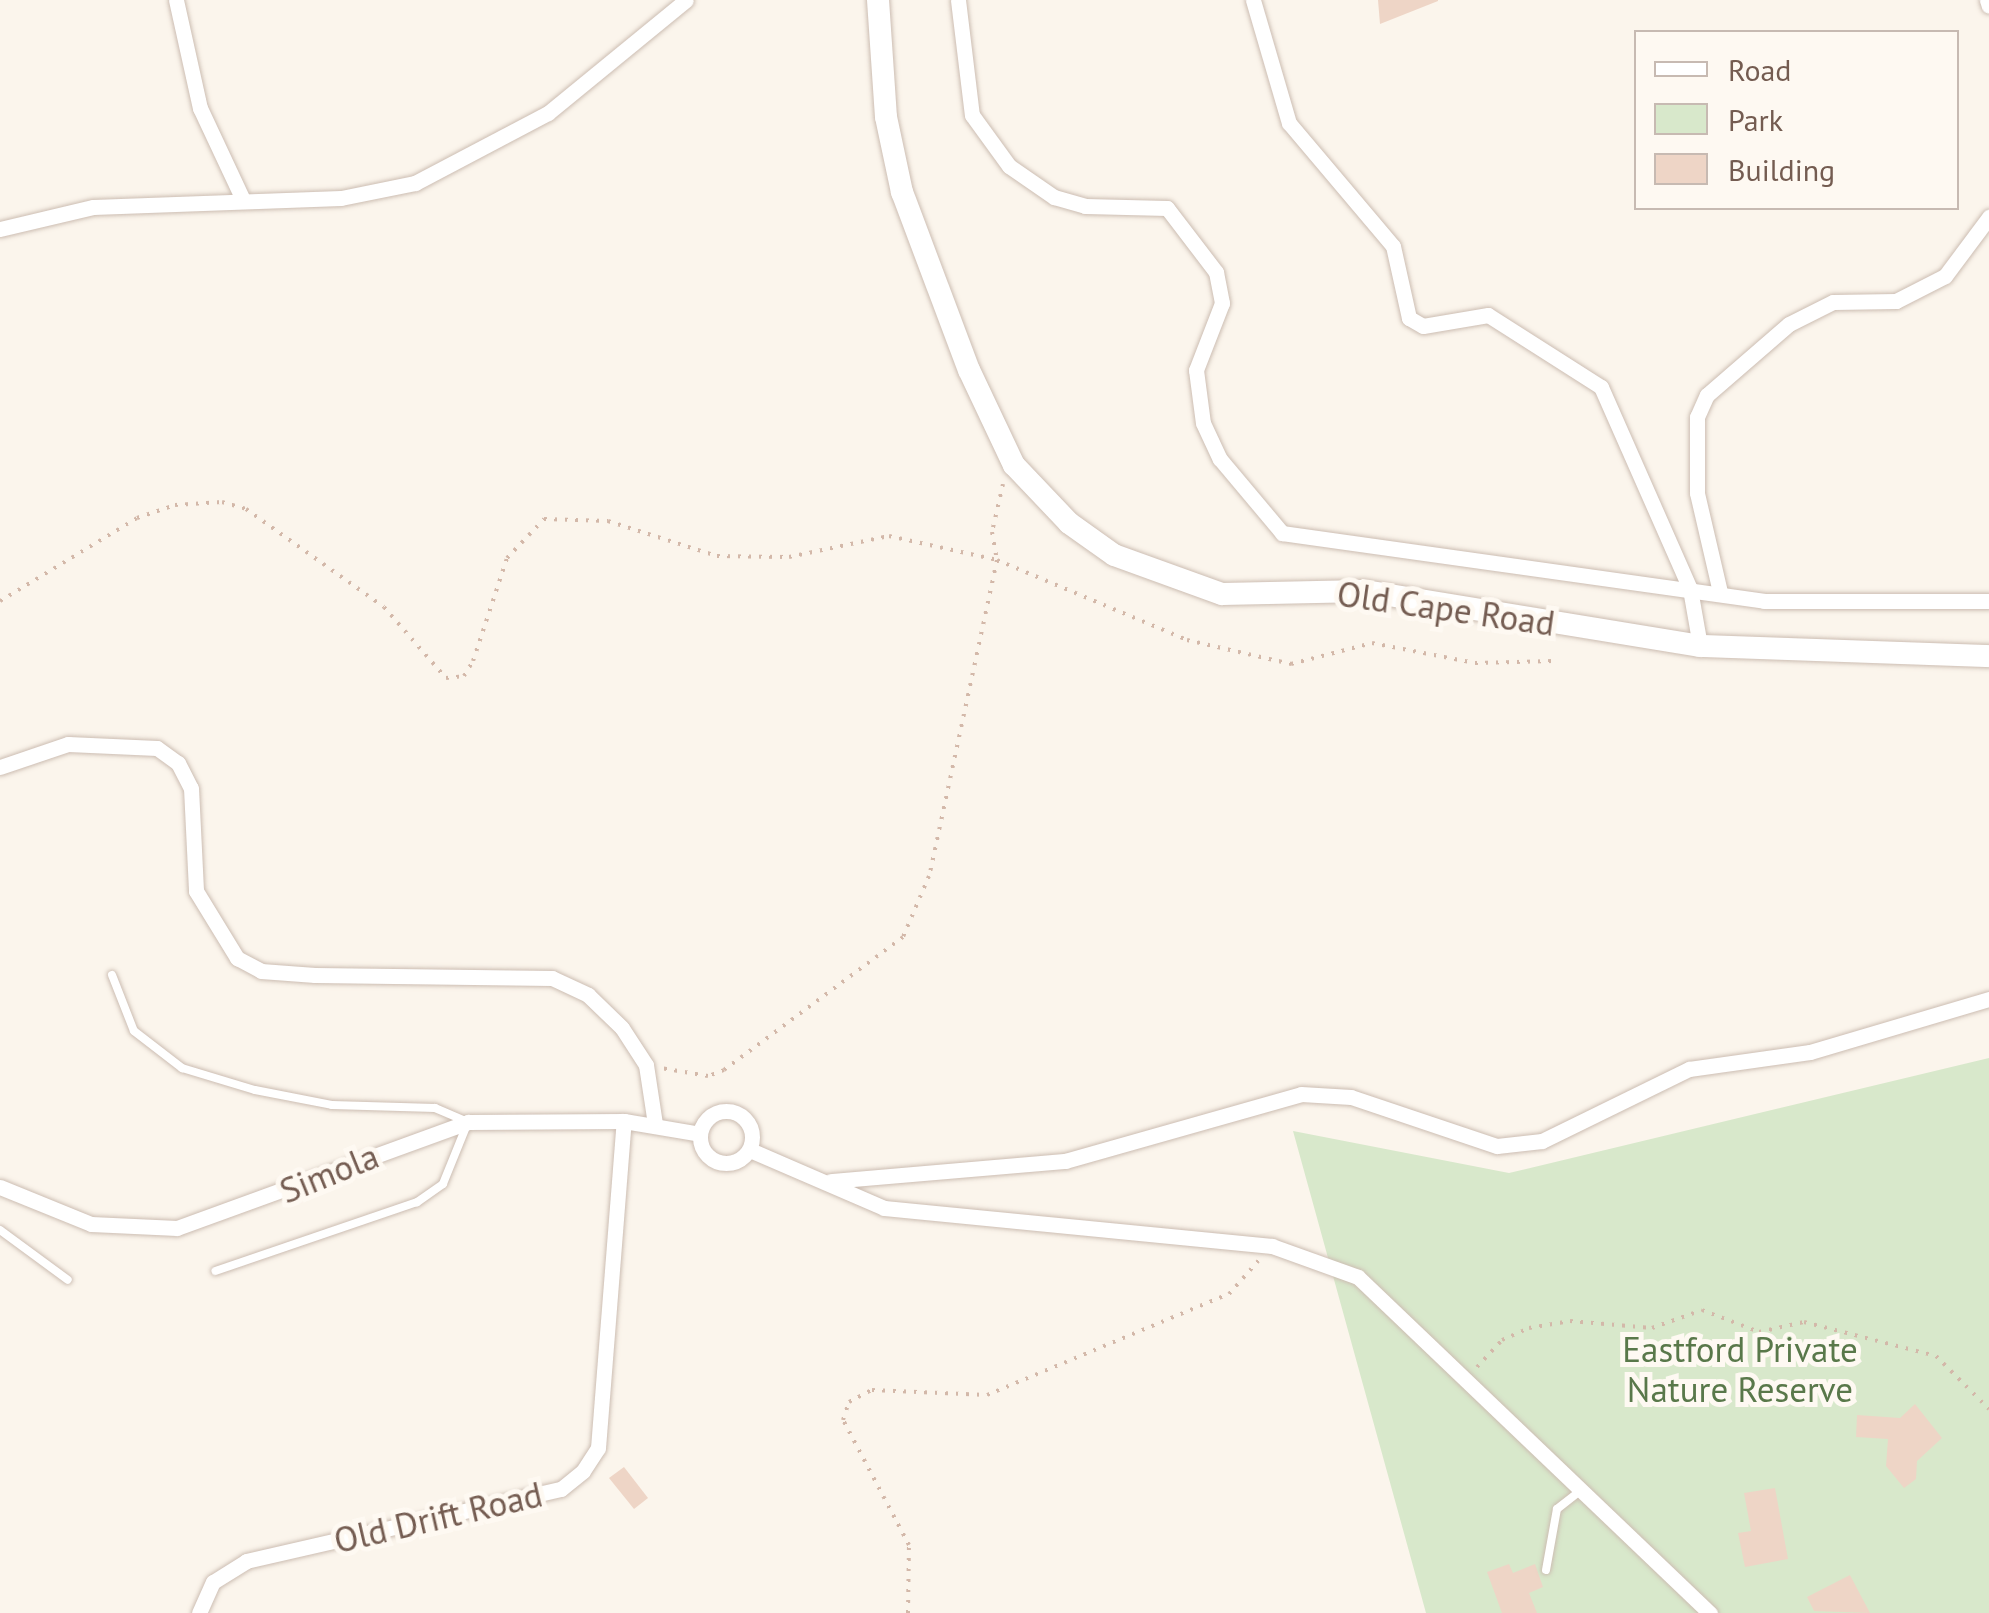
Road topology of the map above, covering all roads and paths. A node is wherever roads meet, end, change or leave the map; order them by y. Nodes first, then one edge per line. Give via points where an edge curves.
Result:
1 (176, 0) edge
2 (686, 0) edge
3 (878, 0) edge
4 (958, 0) edge
5 (1253, 0) edge
6 (244, 200) junction
7 (1989, 217) edge
8 (0, 229) edge
9 (1014, 465) junction
10 (997, 560) junction
11 (1690, 588) junction
12 (1720, 592) junction
13 (0, 601) edge
14 (1989, 601) edge
15 (1700, 646) junction
16 (1989, 656) edge
17 (1553, 661) dead end
18 (0, 767) edge
19 (112, 976) dead end
20 (1989, 999) edge
21 (646, 1066) junction
22 (624, 1121) junction
23 (468, 1122) junction
24 (660, 1124) junction
25 (700, 1134) junction
26 (750, 1150) junction
27 (831, 1180) junction
28 (0, 1187) edge
29 (0, 1230) edge
30 (1272, 1246) junction
31 (214, 1271) dead end
32 (68, 1280) dead end
33 (1464, 1374) junction
34 (1989, 1409) edge
35 (1584, 1488) junction
36 (1546, 1570) dead end
37 (199, 1613) edge
38 (908, 1613) edge
39 (1710, 1613) edge

1 - 6 street via 200,108
2 - 6 street via 548,113 415,182 341,198
3 - 9 street, Old Cape Road via 886,116 902,192
4 - 11 street via 965,81 988,144 1054,197 1167,208 1216,272 1222,304 1196,370 1203,424 1220,459 1282,533
5 - 11 street via 1289,123 1394,246 1409,318 1424,326 1488,315 1601,387
6 - 8 street via 93,207
7 - 12 street via 1946,276 1896,301 1833,302 1789,324 1706,395 1697,417 1697,493
9 - 10 path via 998,492
9 - 15 street, Old Cape Road via 1069,523 1114,555 1192,588 1364,591
10 - 13 path via 889,536 789,557 717,556 608,522 544,519 507,558 474,660 464,676 446,678 384,607 246,508 222,502 175,505 137,518
10 - 17 path via 1187,640 1291,664 1372,643 1475,663
10 - 21 path via 929,876 904,937 724,1070 694,1075
11 - 12 street
11 - 15 street
12 - 14 street via 1764,601
15 - 16 street, Old Cape Road
18 - 21 street via 68,744 157,748 178,764 190,788 196,891 237,958 262,972 552,978 588,995
19 - 23 lane via 134,1031 182,1068 332,1105 436,1108
20 - 27 street via 1810,1052 1689,1069 1542,1140 1496,1146 1351,1097 1302,1094 1065,1161
21 - 24 street
22 - 23 street, Simola
22 - 24 street, Simola
22 - 37 street, Old Drift Road via 598,1448 583,1471 561,1489 246,1560 212,1582
23 - 28 street, Simola via 177,1228 91,1224
23 - 31 lane via 443,1184 417,1202
24 - 25 street, Simola
25 - 26 street via 706,1153 723,1164
25 - 26 street via 710,1116 740,1113 752,1130
26 - 27 street
27 - 30 street via 884,1208 938,1218
29 - 32 lane
30 - 33 street via 1358,1276
30 - 38 path via 1229,1294 988,1395 872,1390 849,1402 843,1420 909,1546
33 - 34 path via 1529,1328 1570,1321 1652,1328 1702,1310 1759,1332 1804,1322 1936,1356
33 - 35 street
35 - 36 lane via 1557,1509
35 - 39 street

